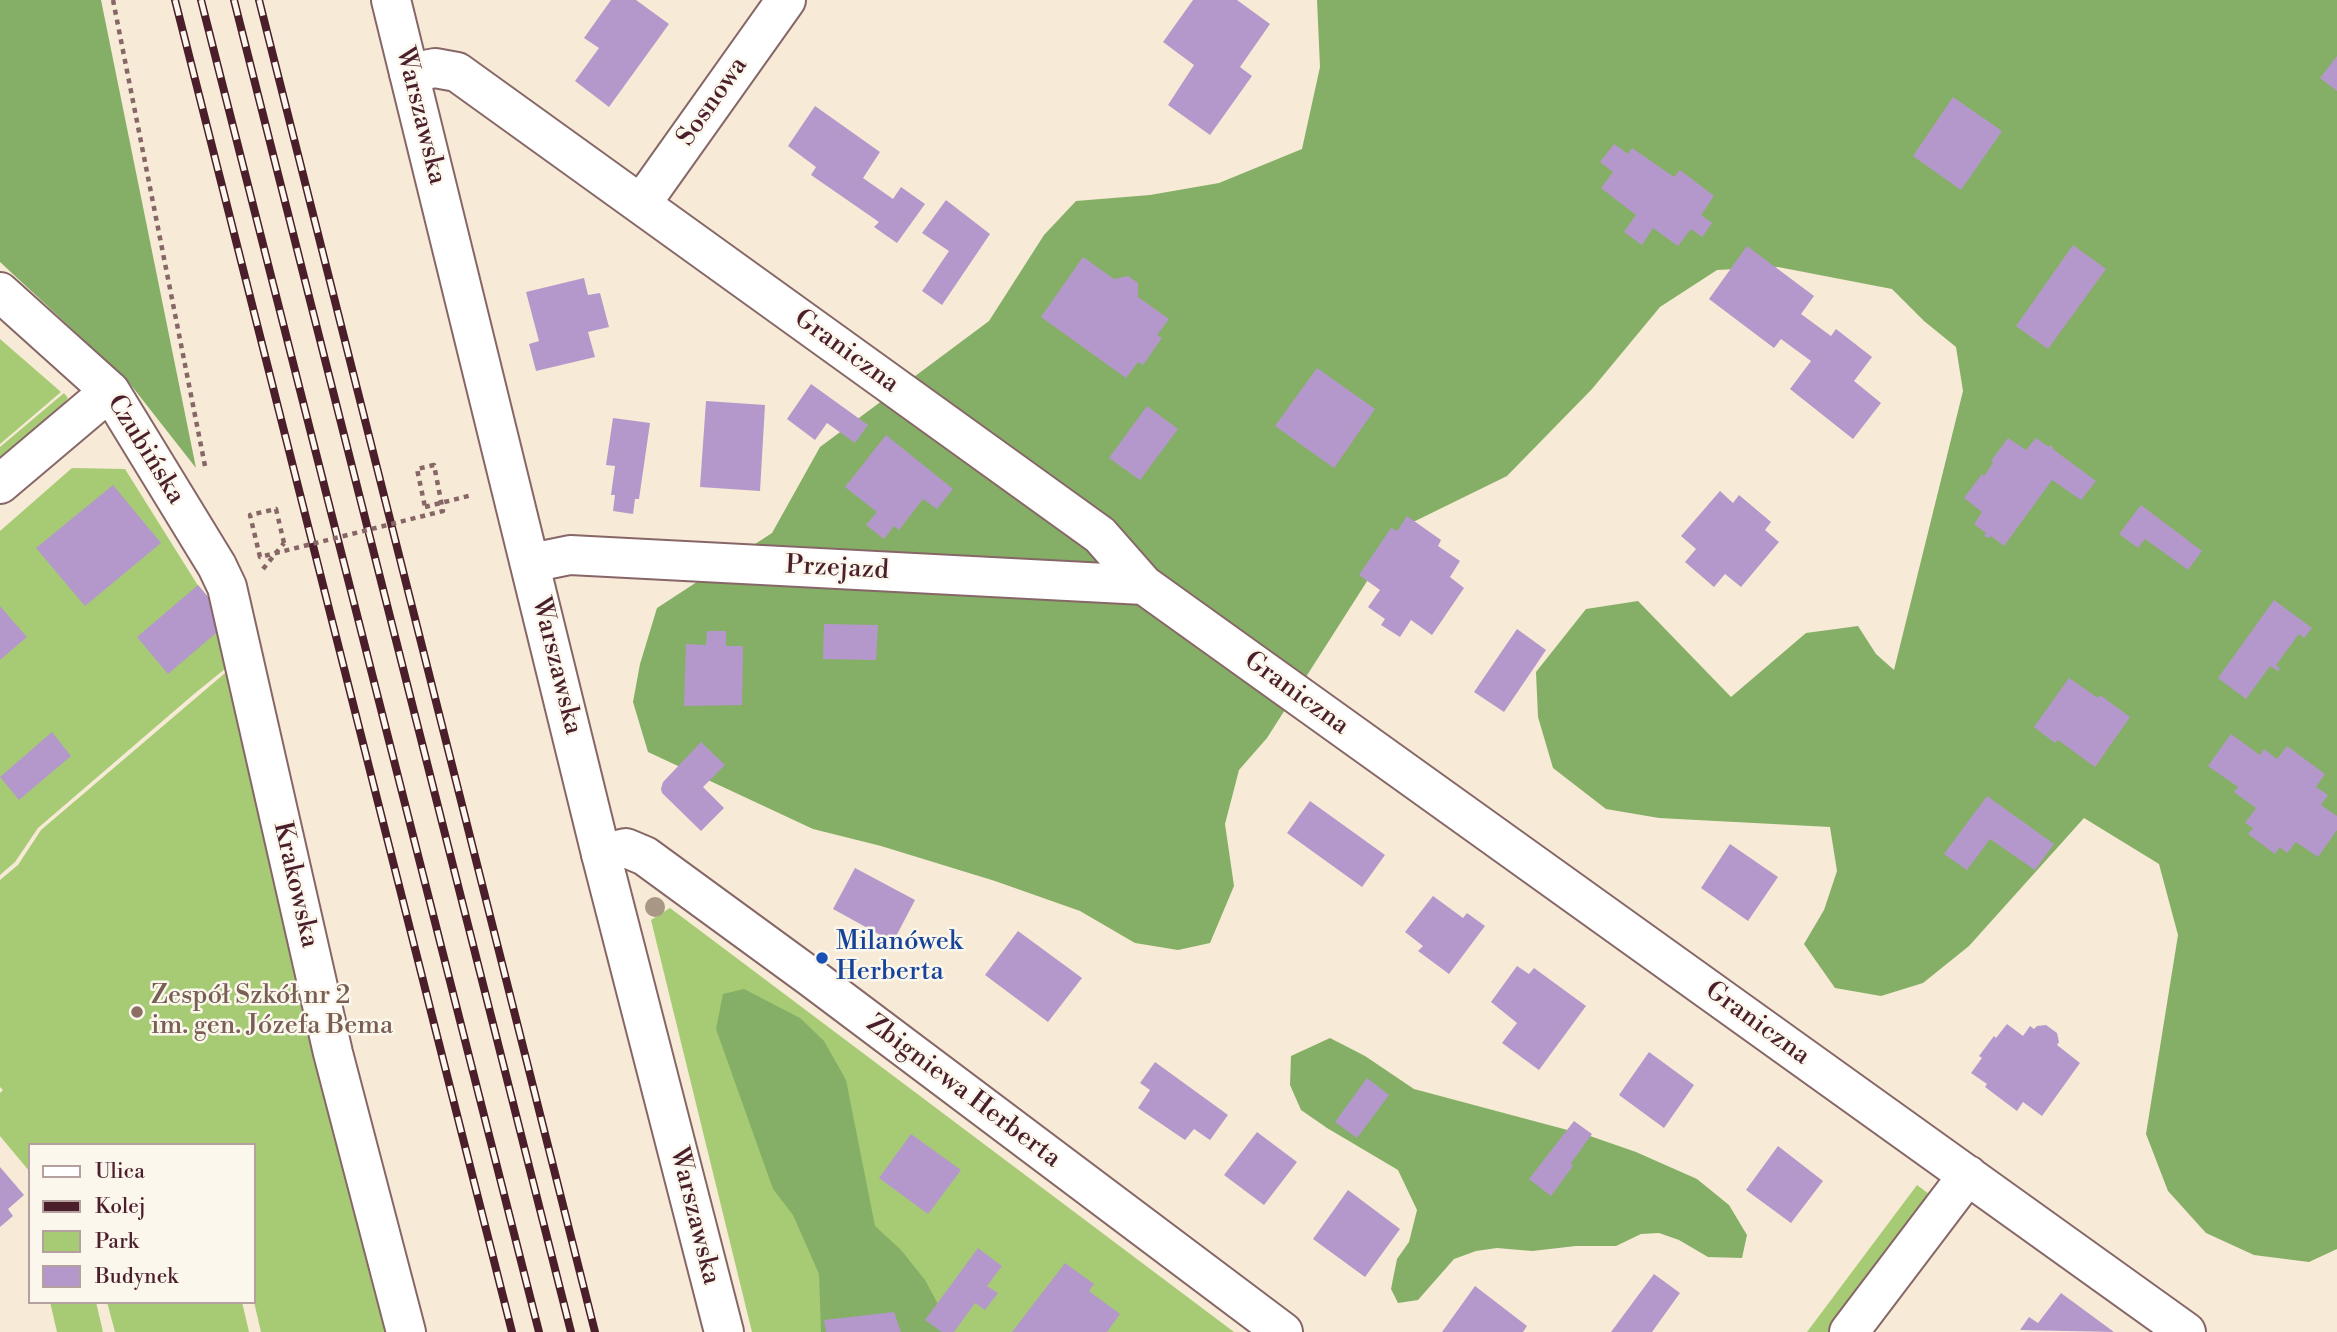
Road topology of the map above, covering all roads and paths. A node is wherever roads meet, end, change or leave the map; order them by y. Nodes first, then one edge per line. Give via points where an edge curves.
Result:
1 (113, 0) edge
2 (391, 0) edge
3 (786, 0) edge
4 (409, 73) junction
5 (641, 204) junction
6 (0, 292) edge
7 (110, 391) junction
8 (207, 475) dead end
9 (0, 484) edge
10 (477, 494) dead end
11 (284, 543) dead end
12 (531, 562) junction
13 (1144, 585) junction
14 (240, 641) joint
15 (601, 854) junction
16 (1968, 1175) junction
17 (406, 1332) edge
18 (723, 1332) edge
19 (1283, 1332) edge
20 (1849, 1332) edge
21 (2186, 1332) edge

1 - 8 path
2 - 4 street, Warszawska
3 - 5 street, Sosnowa
4 - 5 street, Graniczna via 435,68 457,72
4 - 12 street, Warszawska
5 - 13 street, Graniczna via 1100,535
6 - 7 street, Czubińska
7 - 9 street
7 - 14 street, Czubińska via 217,566
10 - 11 path, bridge via 425,507 417,469 434,465 443,511 260,558 250,515 276,509
12 - 13 street, Przejazd via 570,555
12 - 15 street, Warszawska
13 - 16 street, Graniczna
14 - 17 street, Krakowska via 332,1053
15 - 18 street, Warszawska
15 - 19 street, Zbigniewa Herberta via 626,848 645,856
16 - 20 street
16 - 21 street, Graniczna

